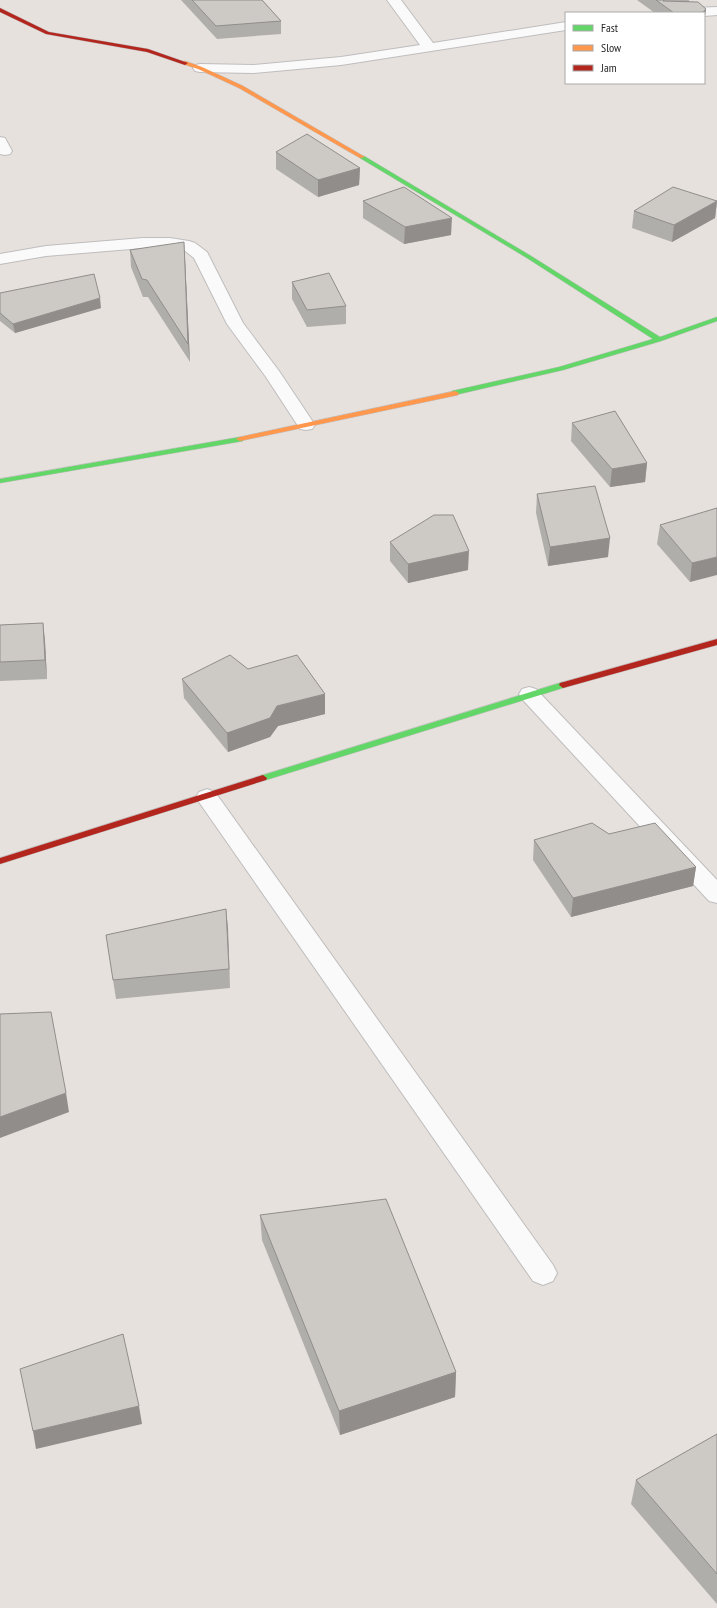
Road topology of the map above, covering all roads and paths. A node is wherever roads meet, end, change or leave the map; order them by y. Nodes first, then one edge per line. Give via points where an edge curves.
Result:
1 (394, 0) edge
2 (0, 10) edge
3 (717, 11) edge
4 (694, 12) edge
5 (565, 26) edge
6 (429, 48) junction
7 (200, 68) junction
8 (0, 259) edge
9 (717, 319) edge
10 (659, 340) junction
11 (306, 425) junction
12 (0, 480) edge
13 (717, 642) edge
14 (529, 694) junction
15 (208, 797) junction
16 (0, 861) edge
17 (717, 896) edge
18 (542, 1273) dead end

1 - 6 street
2 - 7 street via 48,33 148,51
3 - 4 street
5 - 6 street
6 - 7 street via 253,69
7 - 10 street via 240,87 329,138 529,257
8 - 11 street via 46,251 143,243 189,246 201,255 235,324
9 - 10 street
10 - 11 street via 561,369
11 - 12 street via 265,435
13 - 14 street
14 - 15 street
14 - 17 street
15 - 16 street
15 - 18 street

